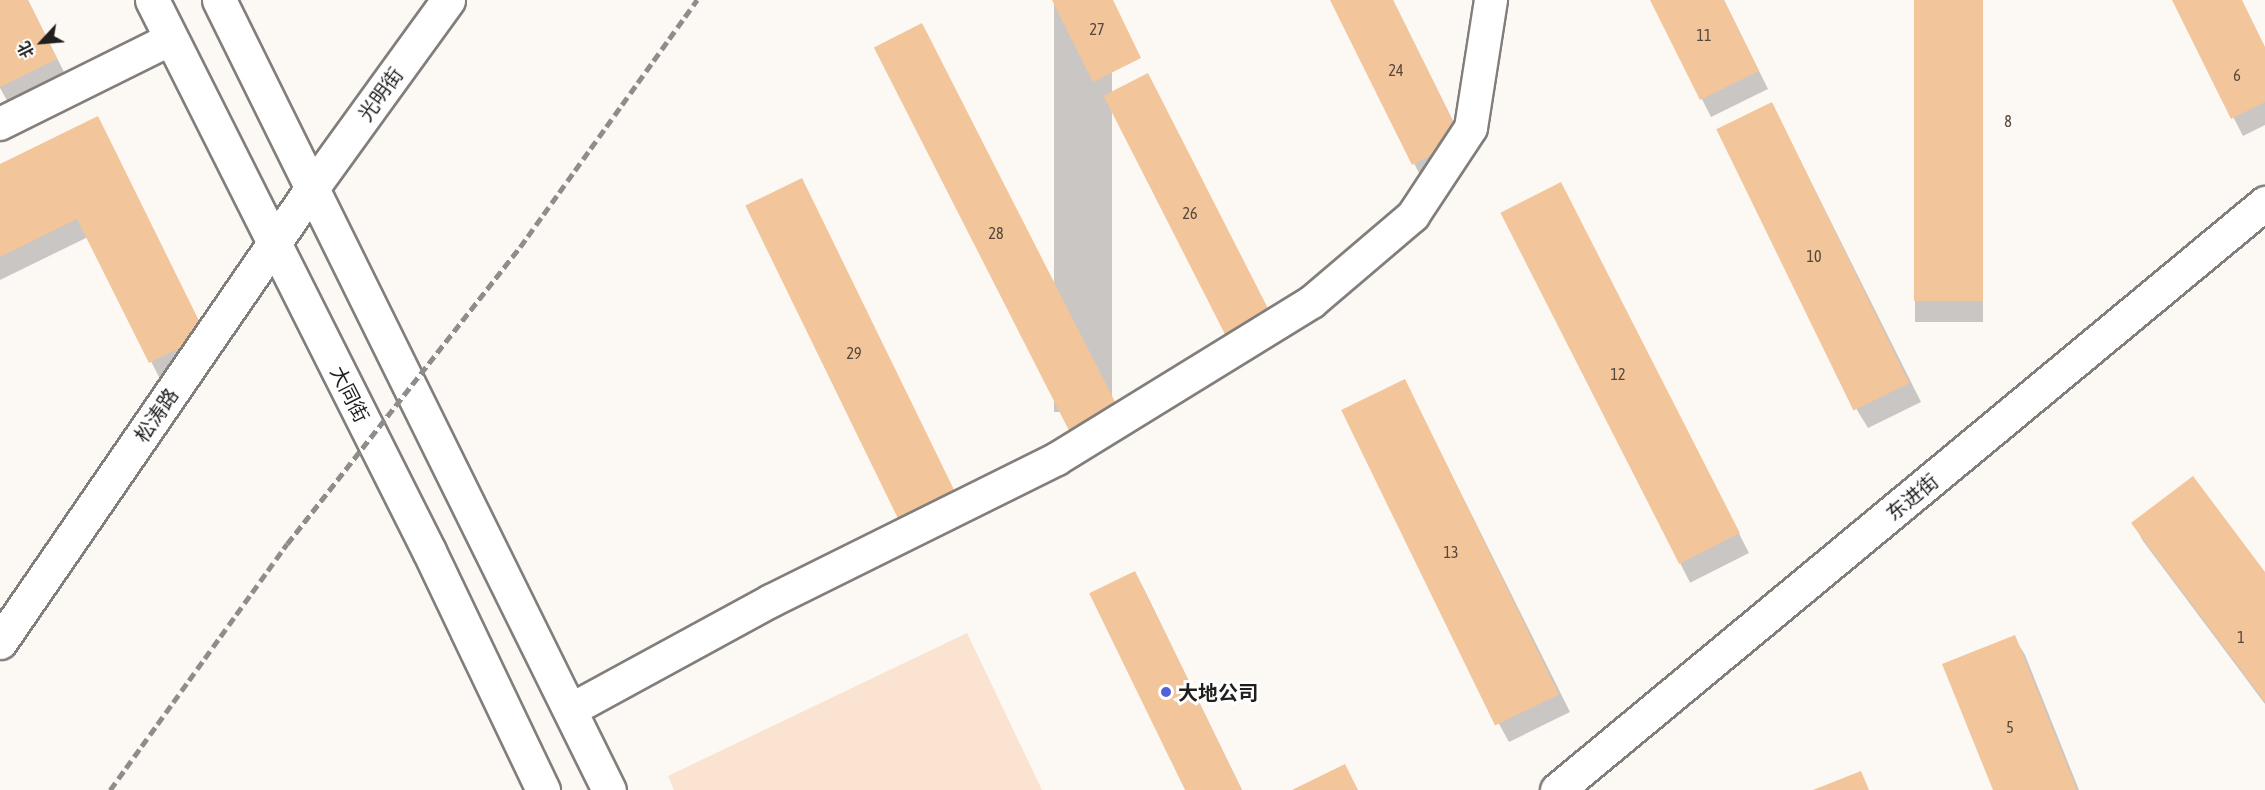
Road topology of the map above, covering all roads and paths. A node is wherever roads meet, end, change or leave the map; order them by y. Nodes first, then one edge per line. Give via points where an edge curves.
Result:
1 (152, 0) edge
2 (219, 0) edge
3 (448, 0) edge
4 (1491, 0) edge
5 (171, 39) junction
6 (0, 124) edge
7 (312, 188) junction
8 (2265, 203) edge
9 (274, 244) junction
10 (0, 642) edge
11 (571, 710) junction
12 (543, 790) edge
13 (609, 790) edge
14 (1557, 790) edge

1 - 5 main road, 大同街
2 - 7 main road
3 - 7 main road, 光明街
4 - 11 street via 1471,128 1413,216 1312,302 1057,459 771,601
5 - 6 street
5 - 9 main road, 大同街
7 - 9 main road, 松涛路
7 - 11 main road
8 - 14 main road, 东进街
9 - 10 main road, 松涛路
9 - 12 main road, 大同街
11 - 13 main road

